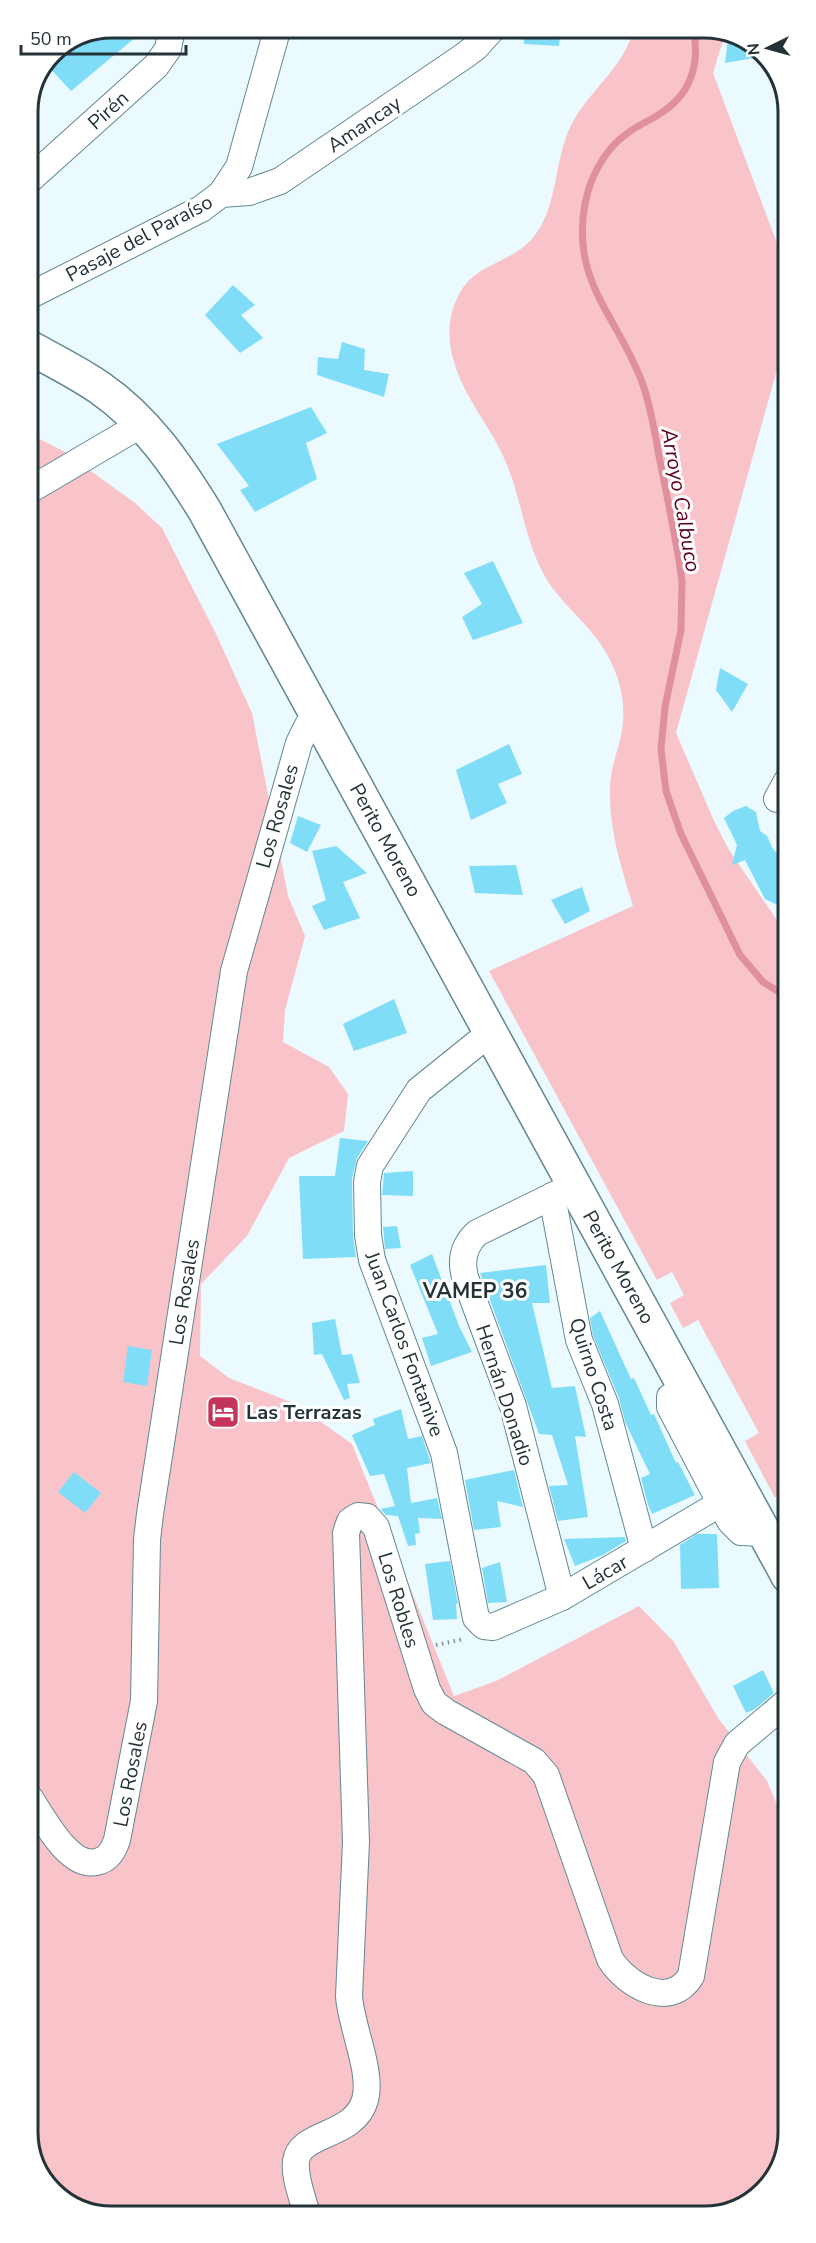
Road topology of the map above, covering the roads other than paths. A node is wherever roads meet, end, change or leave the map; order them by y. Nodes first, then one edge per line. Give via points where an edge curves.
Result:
1 (170, 38) edge
2 (275, 38) edge
3 (484, 38) edge
4 (38, 172) edge
5 (221, 194) junction
6 (38, 291) edge
7 (38, 352) edge
8 (142, 424) junction
9 (38, 485) edge
10 (319, 717) junction
11 (490, 1032) junction
12 (563, 1191) junction
13 (685, 1387) junction
14 (721, 1503) junction
15 (765, 1533) junction
16 (644, 1549) junction
17 (778, 1557) edge
18 (562, 1597) junction
19 (484, 1626) joint
20 (778, 1709) edge
21 (38, 1808) edge
22 (305, 2205) edge

1 - 4 street, Pirén via 168,49 156,66
2 - 5 street, Pasaje del Paraíso via 243,155
3 - 5 street, Amancay via 464,56 280,181 249,192
5 - 6 street, Pasaje del Paraíso via 201,209
7 - 8 main road, Perito Moreno via 100,388
8 - 9 street
8 - 10 main road, Perito Moreno via 205,511
10 - 11 main road, Perito Moreno
10 - 21 street, Los Rosales via 308,725 299,743 234,971 149,1521 145,1688 112,1853 101,1861 87,1863 69,1853
11 - 12 main road, Perito Moreno
11 - 19 street, Juan Carlos Fontanive via 419,1090 370,1166 367,1182 372,1260 444,1453 475,1614
12 - 13 main road, Perito Moreno
12 - 16 street, Quirno Costa via 579,1340 605,1404
12 - 18 street, Hernán Donadio via 477,1233 467,1244 463,1266 513,1406
13 - 14 street via 670,1397 670,1407
13 - 15 main road, Perito Moreno
14 - 15 street via 737,1529
14 - 16 street, Lácar
15 - 17 main road, Perito Moreno
16 - 18 street, Lácar
18 - 19 street, Lácar via 497,1626
20 - 22 street, Los Robles via 744,1736 731,1752 691,1976 675,1992 644,1989 610,1959 543,1769 440,1707 429,1696 376,1527 367,1517 354,1518 348,1524 356,1842 349,1996 367,2089 363,2106 353,2120 306,2144 298,2155 296,2169

